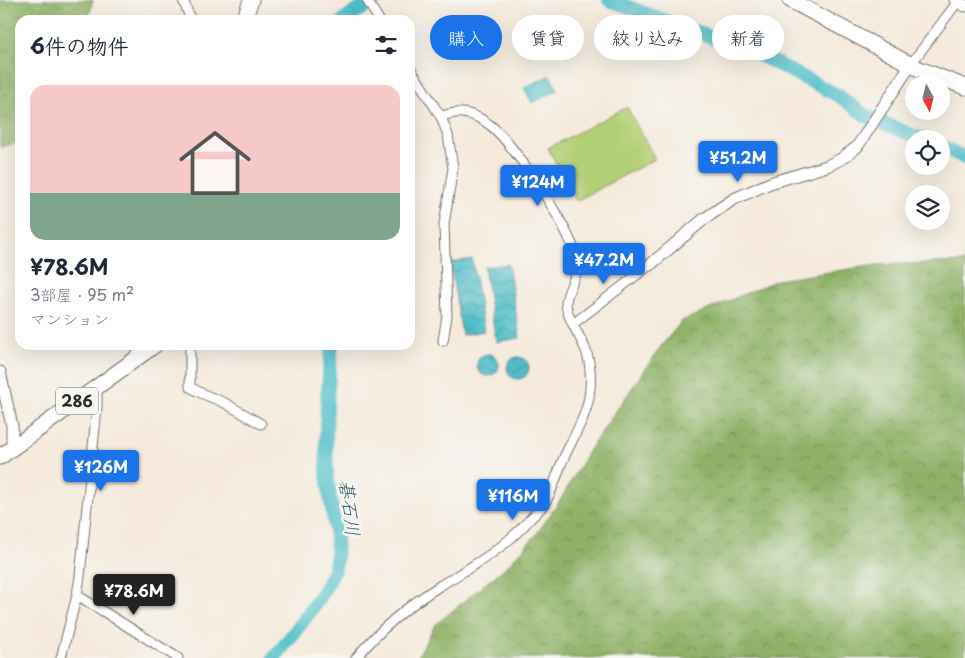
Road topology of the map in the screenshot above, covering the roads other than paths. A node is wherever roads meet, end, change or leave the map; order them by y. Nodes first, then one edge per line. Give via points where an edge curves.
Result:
1 (183, 0) edge
2 (251, 0) edge
3 (366, 0) edge
4 (790, 0) edge
5 (959, 2) edge
6 (189, 15) edge
7 (246, 15) edge
8 (376, 15) edge
9 (908, 68) junction
10 (415, 76) edge
11 (965, 87) edge
12 (441, 117) junction
13 (650, 265) joint
14 (573, 324) junction
15 (443, 341) dead end
16 (148, 350) edge
17 (190, 350) edge
18 (0, 372) edge
19 (97, 386) junction
20 (261, 424) dead end
21 (6, 453) edge
22 (77, 595) junction
23 (61, 658) edge
24 (178, 658) edge
25 (356, 658) edge

1 - 6 street
2 - 7 highway
3 - 8 street
4 - 9 highway
5 - 9 street
9 - 11 highway
9 - 13 street via 857,147 842,159 770,183 734,199 704,219
10 - 12 street
12 - 14 street via 460,112 491,126 538,184 566,234 578,265 566,303
12 - 15 street via 448,135 452,168 444,224 447,316
13 - 14 street
14 - 25 street via 586,350 590,391 583,419 546,502 507,543 384,627
16 - 19 highway, 286
17 - 20 street via 190,387
18 - 21 street via 12,426
19 - 21 highway, 286
19 - 22 street
22 - 23 street
22 - 24 street

